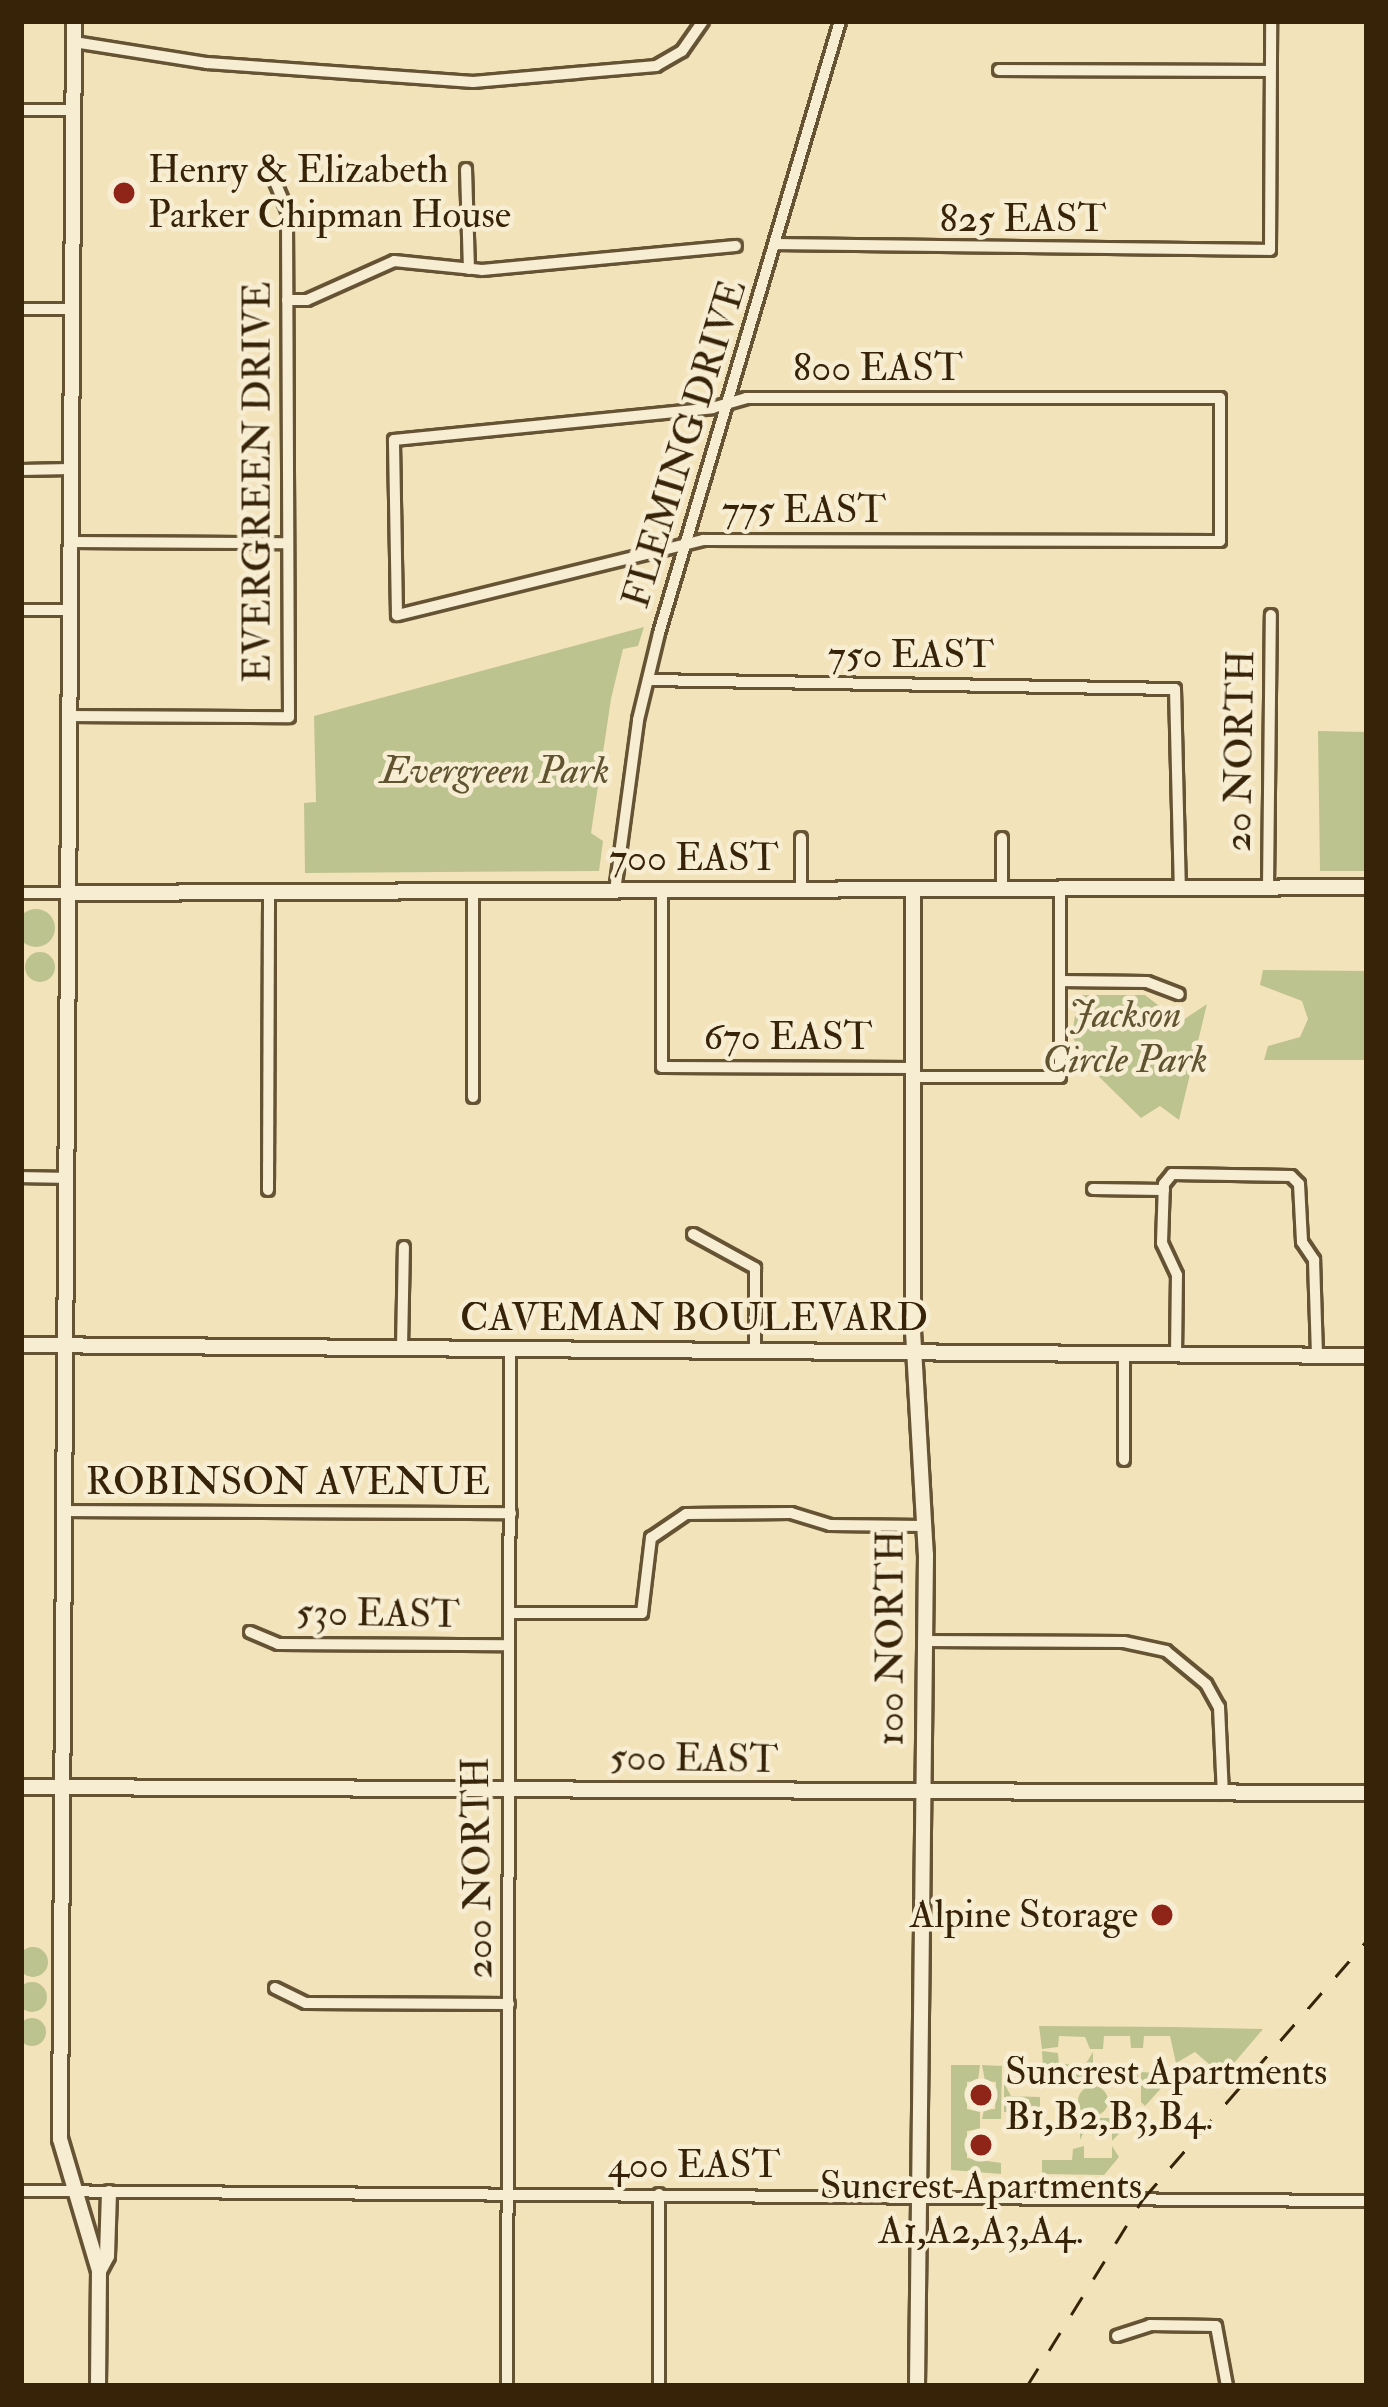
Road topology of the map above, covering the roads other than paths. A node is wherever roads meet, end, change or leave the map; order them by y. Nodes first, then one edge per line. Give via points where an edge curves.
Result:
1 (74, 21) edge
2 (703, 21) edge
3 (840, 21) edge
4 (1270, 21) edge
5 (74, 42) junction
6 (1000, 70) dead end
7 (1270, 71) junction
8 (21, 110) edge
9 (74, 110) junction
10 (466, 169) dead end
11 (273, 178) dead end
12 (777, 244) junction
13 (736, 246) dead end
14 (469, 269) junction
15 (287, 300) junction
16 (21, 309) edge
17 (73, 309) junction
18 (729, 403) junction
19 (71, 469) junction
20 (21, 470) edge
21 (1220, 541) joint
22 (71, 542) junction
23 (288, 542) junction
24 (686, 542) junction
25 (21, 610) edge
26 (70, 610) junction
27 (1271, 615) dead end
28 (397, 616) joint
29 (648, 680) junction
30 (70, 716) junction
31 (801, 838) dead end
32 (1002, 838) dead end
33 (1367, 887) edge
34 (1180, 888) junction
35 (1268, 888) junction
36 (1002, 889) junction
37 (1060, 889) junction
38 (801, 890) junction
39 (913, 890) junction
40 (615, 891) junction
41 (662, 891) junction
42 (269, 892) junction
43 (473, 892) junction
44 (21, 893) edge
45 (69, 893) junction
46 (1060, 981) junction
47 (1179, 994) dead end
48 (914, 1072) junction
49 (473, 1097) dead end
50 (21, 1178) edge
51 (67, 1178) junction
52 (1164, 1186) junction
53 (1093, 1189) dead end
54 (268, 1190) dead end
55 (694, 1234) dead end
56 (404, 1247) dead end
57 (21, 1345) edge
58 (65, 1346) junction
59 (402, 1348) junction
60 (510, 1349) junction
61 (755, 1351) junction
62 (916, 1353) junction
63 (1124, 1354) junction
64 (1176, 1354) junction
65 (1317, 1356) junction
66 (1367, 1356) edge
67 (1124, 1460) dead end
68 (64, 1511) junction
69 (511, 1513) junction
70 (924, 1526) junction
71 (510, 1613) junction
72 (250, 1631) dead end
73 (925, 1640) junction
74 (507, 1645) junction
75 (21, 1787) edge
76 (62, 1787) junction
77 (510, 1790) junction
78 (1367, 1792) edge
79 (924, 1794) junction
80 (1223, 1794) junction
81 (275, 1988) dead end
82 (509, 2004) junction
83 (21, 2191) edge
84 (74, 2192) junction
85 (109, 2193) junction
86 (507, 2194) junction
87 (659, 2194) junction
88 (920, 2195) junction
89 (1367, 2201) edge
90 (99, 2271) junction
91 (1117, 2336) dead end
92 (98, 2386) edge
93 (507, 2386) edge
94 (658, 2386) edge
95 (917, 2386) edge
96 (1227, 2386) edge

1 - 5 street
2 - 5 street via 682,51 656,66 473,82 207,63
3 - 12 street, FLEMING DRIVE
4 - 7 street
5 - 9 street
6 - 7 street
7 - 12 street, 825 EAST via 1270,250
8 - 9 street
9 - 17 street
10 - 14 street
11 - 15 street, EVERGREEN DRIVE via 286,210
12 - 18 street, FLEMING DRIVE
13 - 14 street
14 - 15 street via 394,260 307,300
15 - 23 street, EVERGREEN DRIVE
16 - 17 street
17 - 19 street
18 - 21 street, 800 EAST via 1220,398
18 - 24 street, FLEMING DRIVE
18 - 28 street, 800 EAST via 394,440
19 - 20 street
19 - 22 street
21 - 24 street, 775 EAST
22 - 23 street
22 - 26 street
23 - 30 street, EVERGREEN DRIVE via 289,717
24 - 28 street, 775 EAST
24 - 29 street, FLEMING DRIVE
25 - 26 street
26 - 30 street
27 - 35 street, 20 NORTH
29 - 34 street, 750 EAST via 1175,689
29 - 40 street, FLEMING DRIVE
30 - 45 street
31 - 38 street
32 - 36 street
33 - 35 street, 700 EAST
34 - 35 street, 700 EAST
34 - 37 street, 700 EAST
36 - 37 street, 700 EAST
36 - 39 street, 700 EAST
37 - 46 street
38 - 39 street, 700 EAST
38 - 41 street, 700 EAST
39 - 48 street, 100 NORTH
40 - 41 street, 700 EAST
40 - 43 street, 700 EAST
41 - 48 street, 670 EAST via 662,1067
42 - 43 street, 700 EAST
42 - 45 street, 700 EAST
42 - 54 street
43 - 49 street
44 - 45 street, 700 EAST
45 - 51 street
46 - 47 street via 1147,982
46 - 48 street, 670 EAST via 1060,1076
48 - 62 street, 100 NORTH
50 - 51 street
51 - 58 street
52 - 53 street
52 - 64 street via 1162,1243 1177,1276
52 - 65 street via 1172,1174 1292,1176 1301,1195 1302,1242 1314,1260
55 - 61 street via 755,1268
56 - 59 street
57 - 58 street, CAVEMAN BOULEVARD
58 - 59 street, CAVEMAN BOULEVARD
58 - 68 street
59 - 60 street, CAVEMAN BOULEVARD
60 - 61 street, CAVEMAN BOULEVARD
60 - 69 street, 200 NORTH
61 - 62 street, CAVEMAN BOULEVARD
62 - 63 street, CAVEMAN BOULEVARD
62 - 70 street, 100 NORTH
63 - 64 street, CAVEMAN BOULEVARD
63 - 67 street
64 - 65 street, CAVEMAN BOULEVARD
65 - 66 street, CAVEMAN BOULEVARD
68 - 69 street, ROBINSON AVENUE
68 - 76 street
69 - 71 street, 200 NORTH
70 - 71 street, 530 EAST via 700,1513 661,1527 644,1554 641,1613
70 - 73 street, 100 NORTH
71 - 74 street, 200 NORTH
72 - 74 street, 530 EAST via 278,1644
73 - 79 street, 100 NORTH
73 - 80 street via 1124,1642 1166,1651 1206,1684 1219,1707
74 - 77 street, 200 NORTH
75 - 76 street, 500 EAST
76 - 77 street, 500 EAST
76 - 84 street via 60,2139
77 - 79 street, 500 EAST
77 - 82 street, 200 NORTH
78 - 80 street, 500 EAST
79 - 80 street, 500 EAST
79 - 88 street, 100 NORTH
81 - 82 street via 306,2003
82 - 86 street, 200 NORTH
83 - 84 street, 400 EAST
84 - 85 street, 400 EAST
84 - 90 street
85 - 86 street, 400 EAST
85 - 90 street via 107,2256
86 - 87 street, 400 EAST
86 - 93 street, 200 NORTH
87 - 88 street, 400 EAST
87 - 94 street
88 - 89 street, 400 EAST
88 - 95 street, 100 NORTH
90 - 92 street
91 - 96 street via 1150,2325 1216,2326

